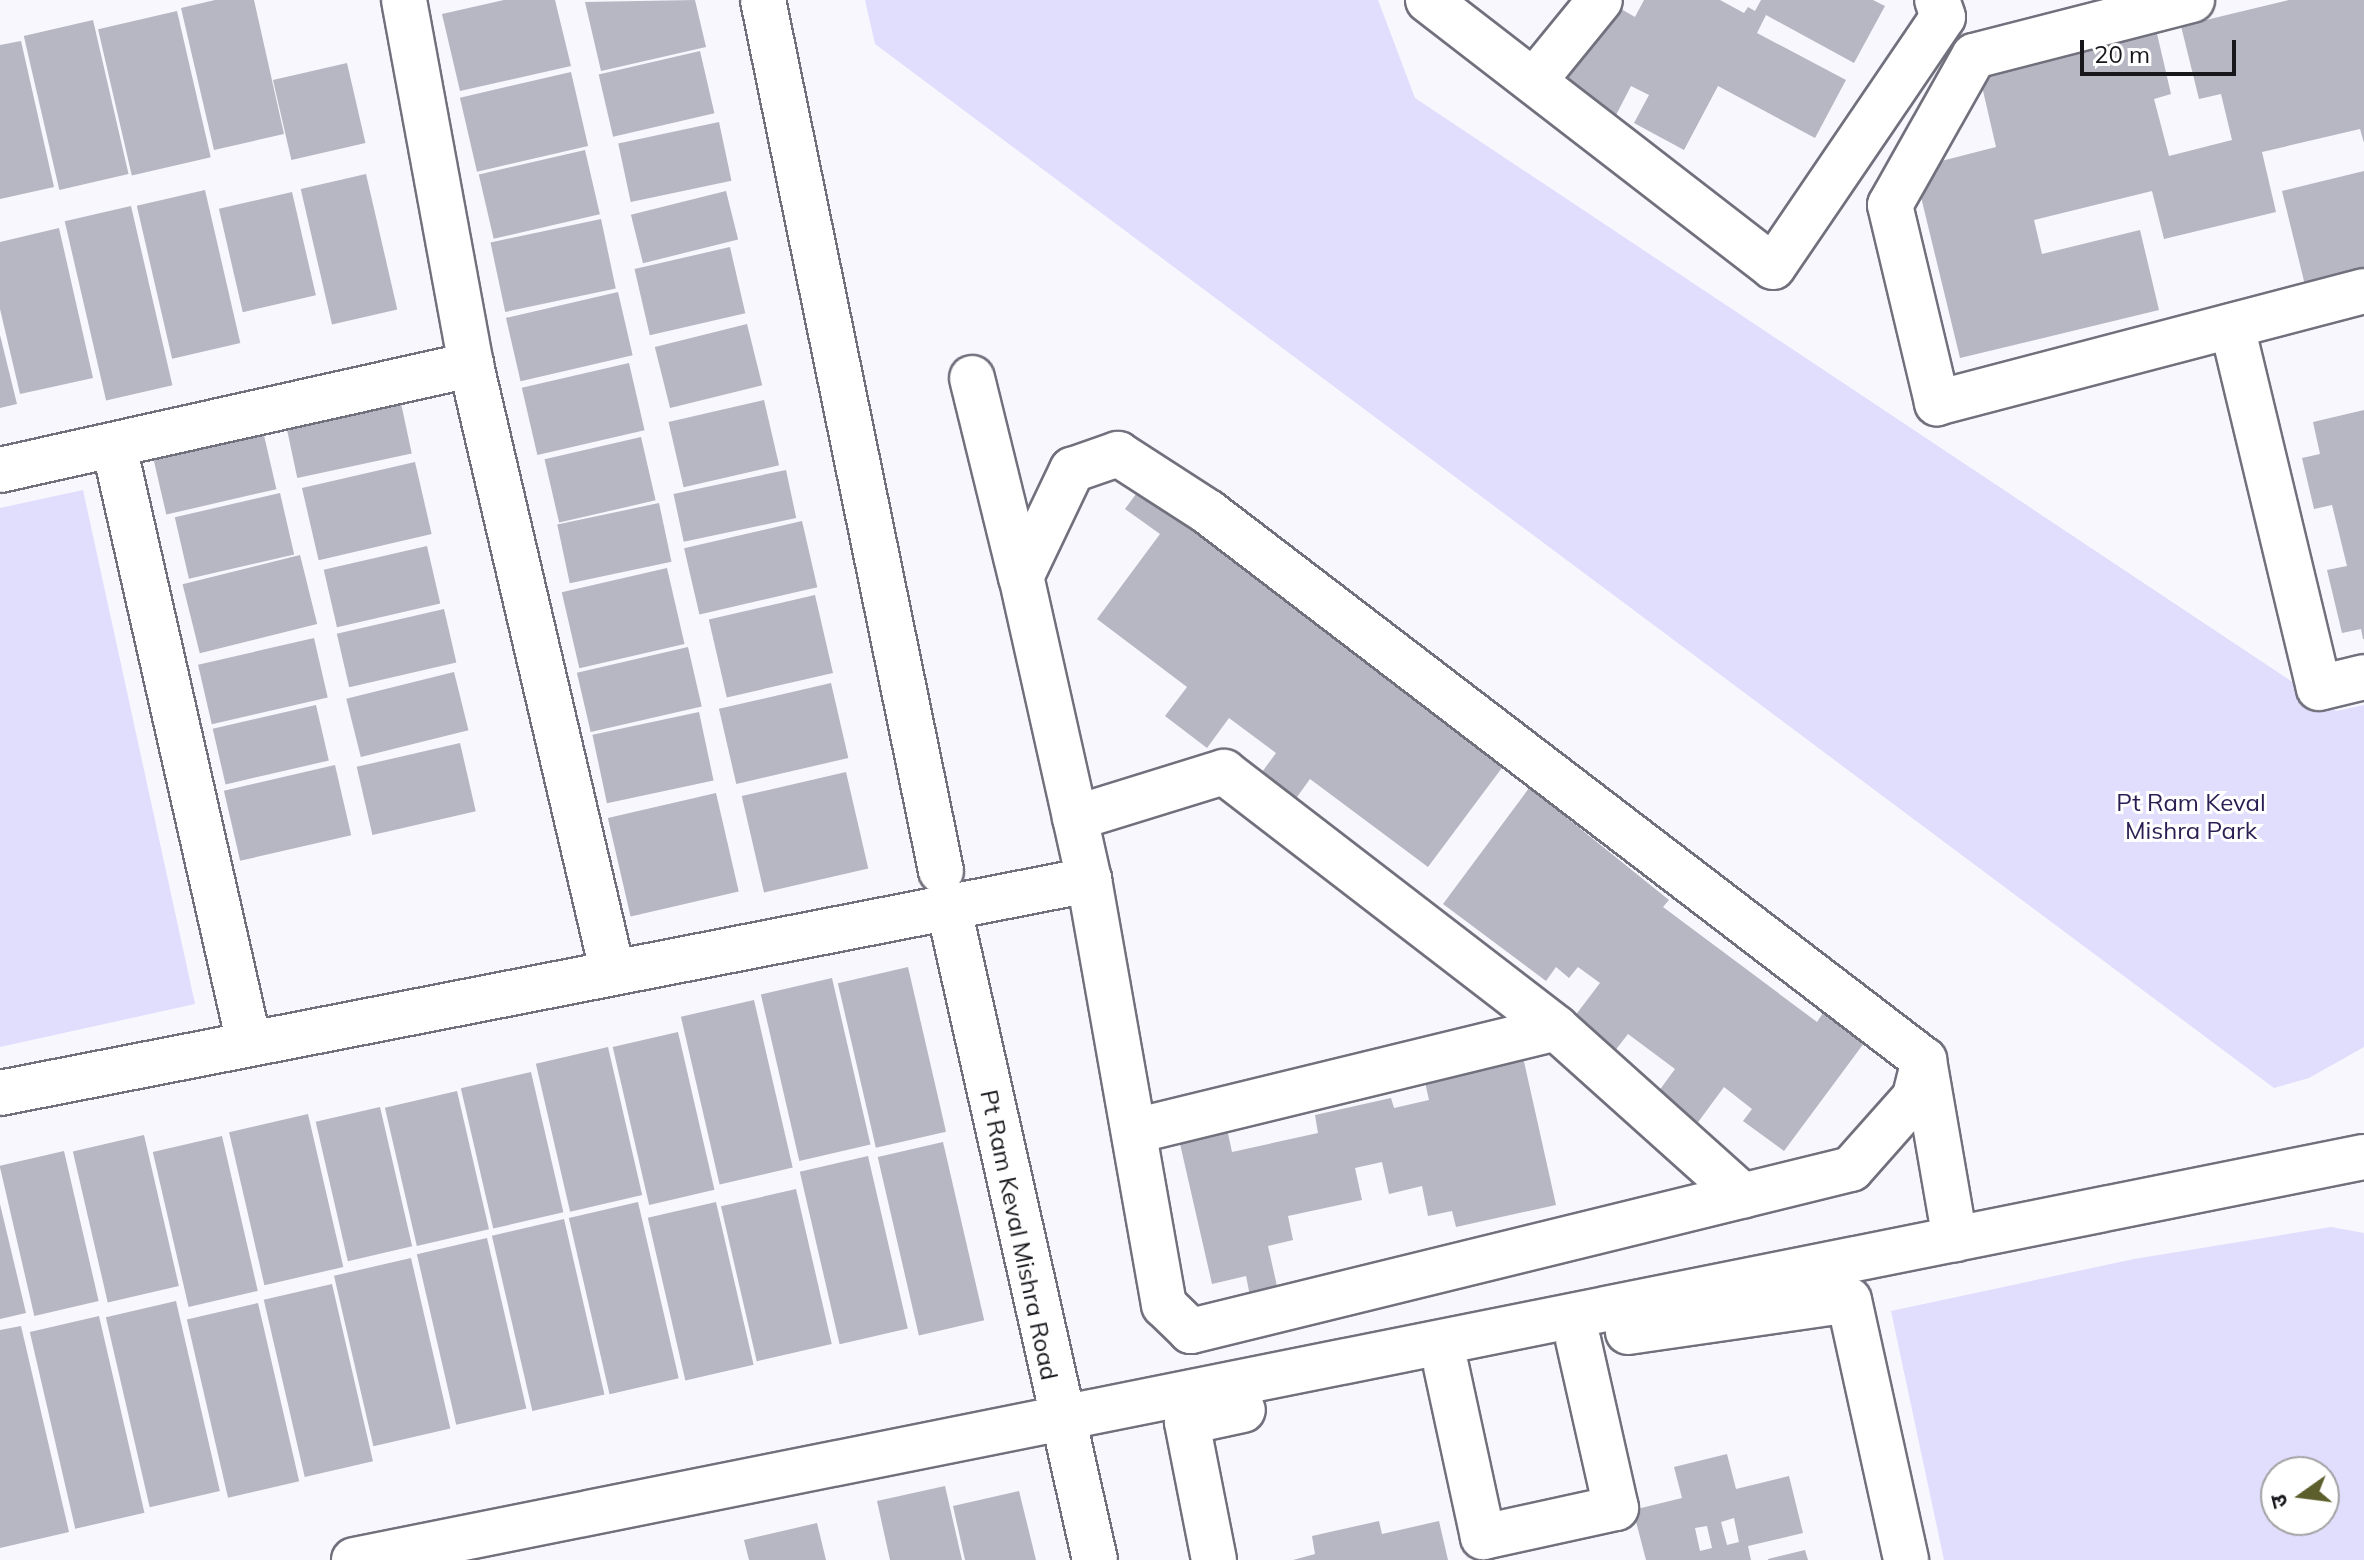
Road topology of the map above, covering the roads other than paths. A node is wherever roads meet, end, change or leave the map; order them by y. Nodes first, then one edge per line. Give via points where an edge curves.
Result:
1 (404, 0) edge
2 (763, 0) edge
3 (1428, 0) edge
4 (1600, 0) edge
5 (1937, 0) edge
6 (2192, 0) edge
7 (1534, 81) junction
8 (2364, 291) edge
9 (2232, 326) junction
10 (471, 365) junction
11 (972, 378) dead end
12 (114, 446) junction
13 (0, 470) edge
14 (1021, 577) junction
15 (2364, 677) edge
16 (1075, 818) junction
17 (1089, 880) junction
18 (945, 890) junction
19 (612, 970) junction
20 (1556, 1028) junction
21 (249, 1043) junction
22 (1924, 1060) junction
23 (0, 1093) edge
24 (1135, 1131) junction
25 (2364, 1157) edge
26 (1743, 1196) junction
27 (1955, 1239) junction
28 (1578, 1340) junction
29 (1509, 1341) junction
30 (1446, 1366) junction
31 (1058, 1418) junction
32 (354, 1560) edge
33 (1095, 1560) edge
34 (1214, 1560) edge
35 (1906, 1560) edge

1 - 10 street
2 - 18 street, Pt Ram Keval Mishra Road
3 - 7 street
4 - 7 street
5 - 7 street via 1943,17 1773,267
6 - 9 street via 1974,56 1890,205 1937,403
8 - 9 street
9 - 15 street via 2319,688
10 - 12 street
10 - 19 street
11 - 14 street
12 - 13 street
12 - 21 street
14 - 16 street
14 - 22 street via 1072,470 1118,454 1208,512
16 - 17 street
16 - 20 street via 1224,772
17 - 18 street
17 - 24 street
18 - 19 street
18 - 31 street, Pt Ram Keval Mishra Road
19 - 21 street
20 - 24 street
20 - 26 street
21 - 23 street
22 - 26 street via 1915,1097 1851,1169
22 - 27 street
24 - 26 street via 1164,1305 1191,1331
25 - 27 street
27 - 29 street
28 - 29 street
28 - 30 street via 1616,1508 1483,1537
28 - 35 street via 1849,1300
29 - 30 street
29 - 31 street
30 - 34 street via 1187,1422
31 - 32 street
31 - 33 street, Pt Ram Keval Mishra Road

